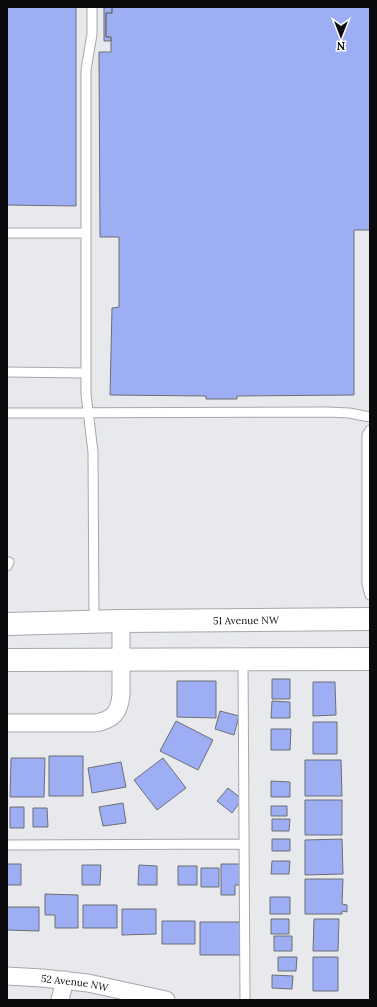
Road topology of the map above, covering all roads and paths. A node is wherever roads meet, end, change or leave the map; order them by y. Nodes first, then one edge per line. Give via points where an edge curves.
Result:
1 (92, 7) edge
2 (7, 233) edge
3 (86, 233) junction
4 (7, 372) edge
5 (86, 374) junction
6 (7, 413) edge
7 (89, 413) junction
8 (370, 417) edge
9 (370, 430) edge
10 (370, 595) edge
11 (370, 619) edge
12 (121, 621) junction
13 (94, 622) junction
14 (7, 624) edge
15 (370, 659) edge
16 (7, 660) edge
17 (121, 660) junction
18 (243, 660) junction
19 (7, 722) edge
20 (243, 844) junction
21 (7, 846) edge
22 (7, 976) edge
23 (65, 980) junction
24 (60, 1000) edge
25 (166, 1000) edge
26 (245, 1000) edge

1 - 3 lane via 92,34 86,77
2 - 3 lane
3 - 5 lane
4 - 5 lane
5 - 7 lane
6 - 7 lane
7 - 8 lane via 327,412
7 - 13 lane via 93,452
9 - 10 lane via 367,435 367,584
11 - 12 main road, 51 Avenue NW
12 - 13 main road, 51 Avenue NW
12 - 17 street
13 - 14 main road, 51 Avenue NW
15 - 18 main road
16 - 17 main road
17 - 18 main road
17 - 19 street via 120,704 107,720 95,723
18 - 20 lane
20 - 21 lane
20 - 26 lane
22 - 23 street, 52 Avenue NW
23 - 24 street
23 - 25 street, 52 Avenue NW

